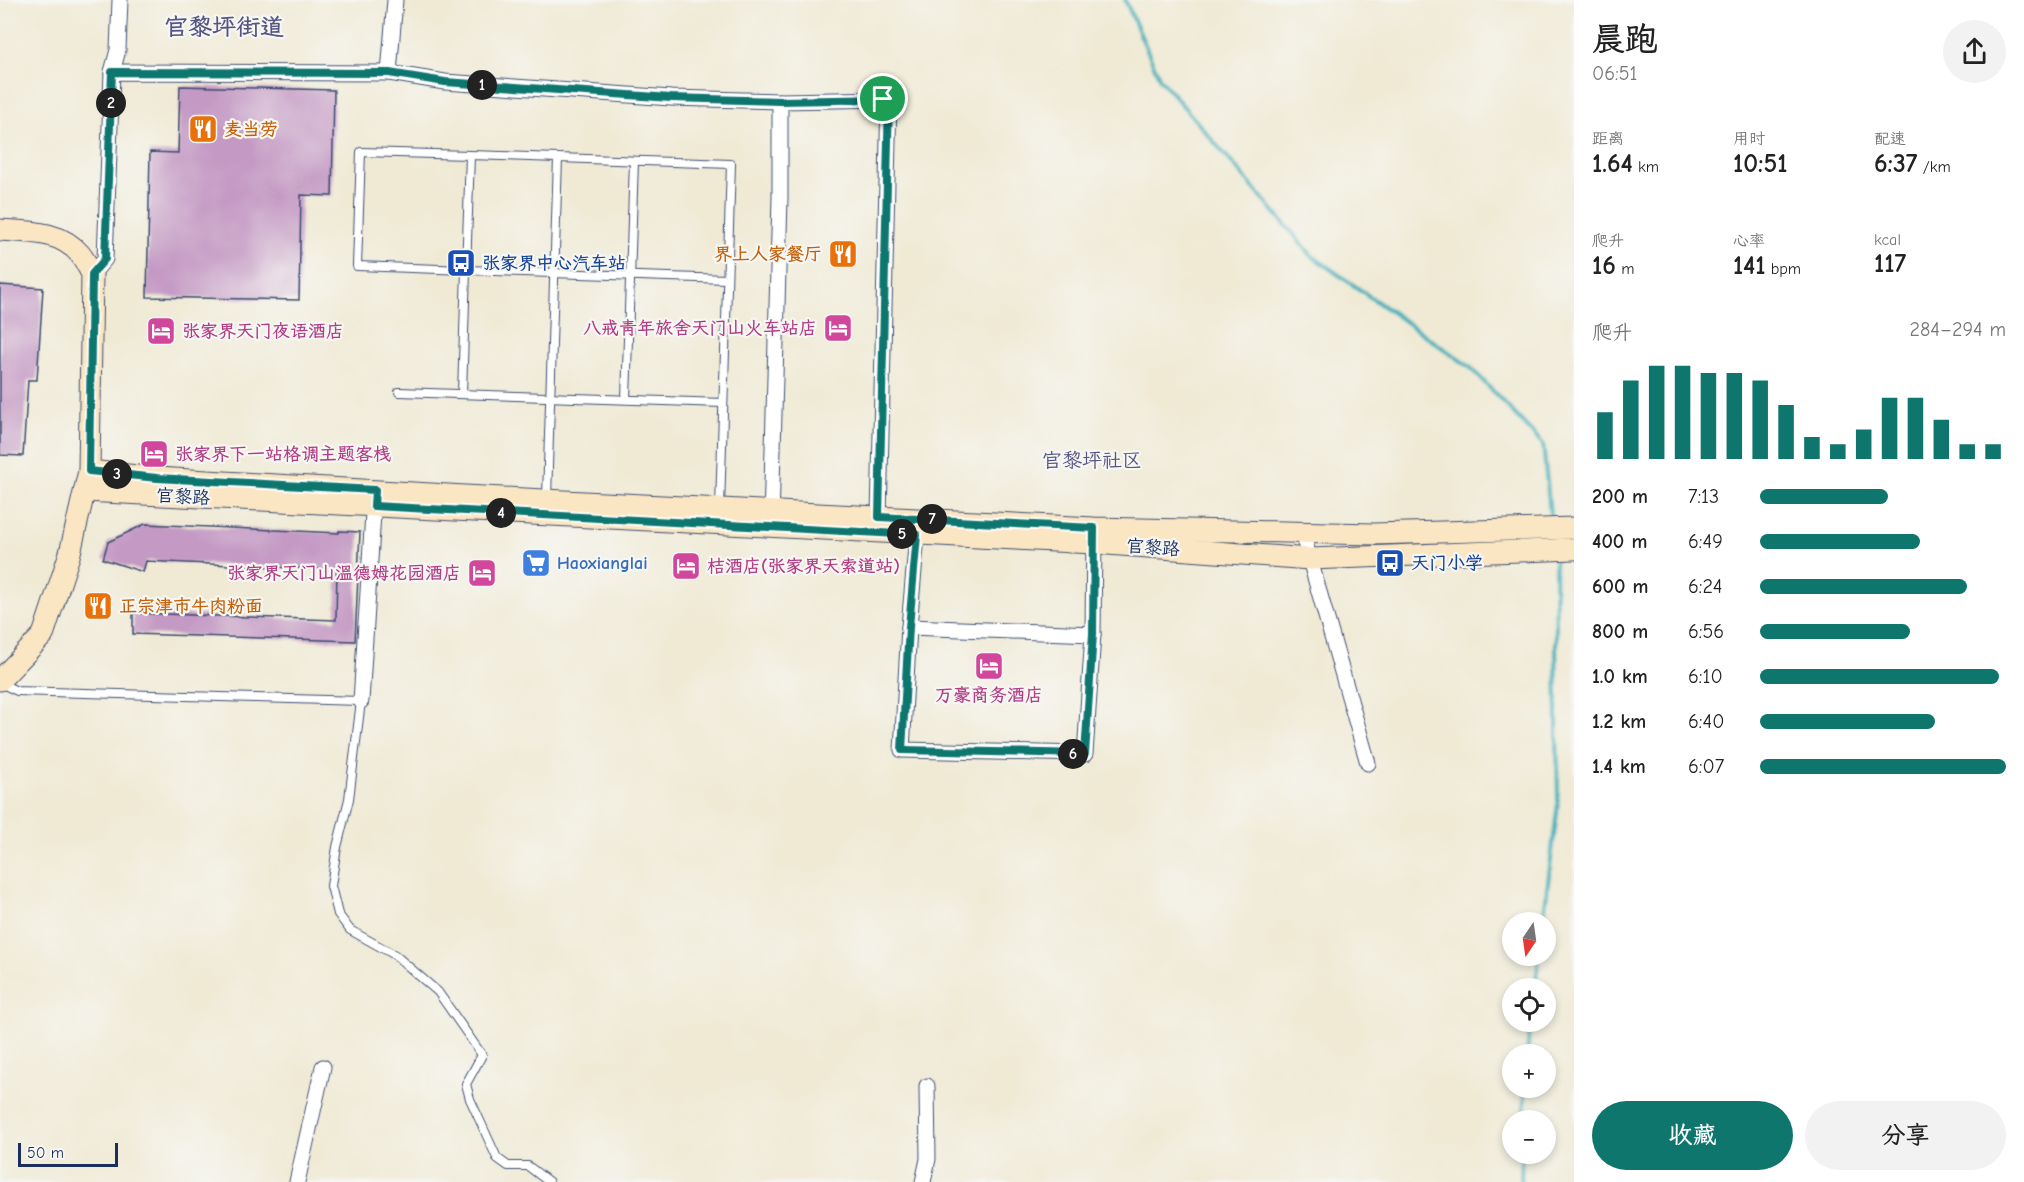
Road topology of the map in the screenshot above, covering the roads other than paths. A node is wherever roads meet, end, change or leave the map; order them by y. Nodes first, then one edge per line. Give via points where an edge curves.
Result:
1 (120, 0) edge
2 (395, 0) edge
3 (112, 72) junction
4 (389, 73) junction
5 (780, 101) junction
6 (470, 155) junction
7 (558, 158) junction
8 (634, 161) junction
9 (0, 230) edge
10 (466, 270) junction
11 (555, 273) junction
12 (92, 274) junction
13 (630, 276) junction
14 (727, 279) junction
15 (399, 392) dead end
16 (462, 394) junction
17 (550, 397) junction
18 (626, 399) junction
19 (723, 403) junction
20 (87, 482) junction
21 (374, 498) junction
22 (547, 499) junction
23 (720, 508) junction
24 (879, 517) junction
25 (771, 519) junction
26 (918, 527) junction
27 (1574, 528) edge
28 (1302, 532) junction
29 (1094, 535) junction
30 (1574, 549) edge
31 (1310, 559) junction
32 (909, 627) junction
33 (1093, 634) junction
34 (0, 682) edge
35 (361, 701) junction
36 (1368, 763) dead end
37 (324, 1067) dead end
38 (927, 1086) dead end
39 (297, 1182) edge
40 (549, 1182) edge
41 (923, 1182) edge

1 - 3 street via 118,50
2 - 4 street
3 - 4 street
3 - 12 street via 105,259
4 - 5 street via 445,82 671,98
5 - 24 street via 889,99
5 - 25 street
6 - 7 lane
6 - 10 lane
6 - 10 lane via 360,152 357,266
7 - 8 lane
7 - 11 lane
8 - 13 lane
8 - 14 lane via 731,164
9 - 12 main road via 46,234 66,242 80,254
10 - 11 lane
10 - 16 lane
11 - 13 lane
11 - 17 lane
12 - 20 main road
13 - 14 lane
13 - 18 lane
14 - 19 lane
15 - 16 lane
16 - 17 lane
17 - 18 lane
17 - 22 lane
18 - 19 lane
19 - 23 lane
20 - 21 main road, 官黎路 via 157,478
20 - 34 main road via 70,553 43,636
21 - 22 main road, 官黎路
21 - 25 main road, 官黎路
21 - 35 street
22 - 23 main road, 官黎路
23 - 25 main road, 官黎路
24 - 25 main road, 官黎路
24 - 26 main road, 官黎路
25 - 26 main road, 官黎路
26 - 29 main road, 官黎路
26 - 32 street
27 - 28 main road, 官黎路 via 1374,534
28 - 29 main road, 官黎路
28 - 31 street
29 - 31 main road, 官黎路
29 - 33 street
30 - 31 main road, 官黎路
31 - 36 street
32 - 33 street
32 - 33 street via 902,750 1085,754
34 - 35 lane via 16,691
35 - 40 lane via 349,799 331,886 338,914 350,930 395,955 438,993 482,1055 466,1084 497,1158 508,1166 528,1166
37 - 39 street
38 - 41 street via 928,1159

